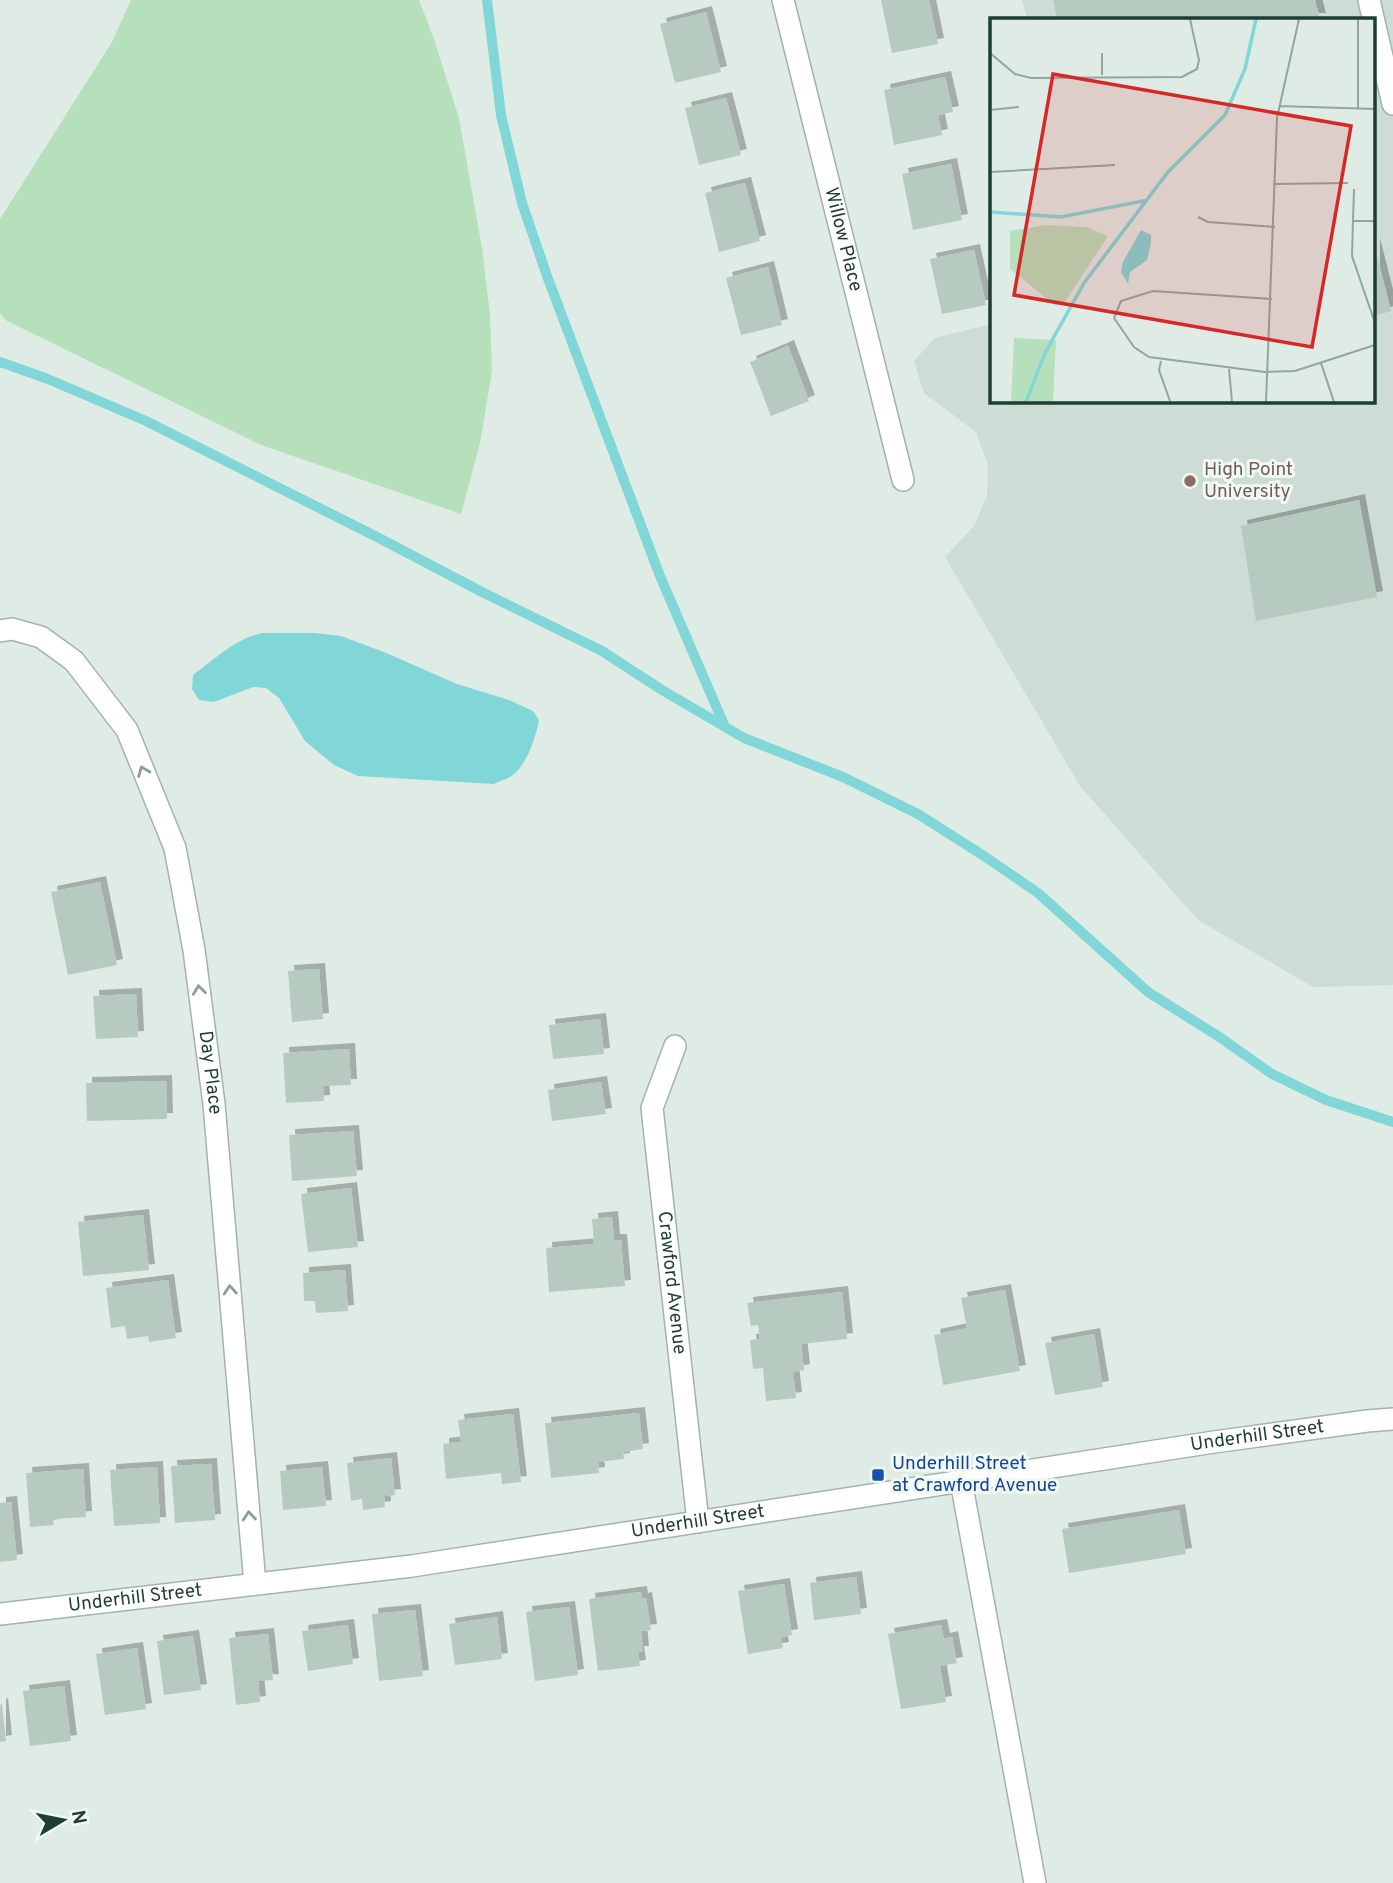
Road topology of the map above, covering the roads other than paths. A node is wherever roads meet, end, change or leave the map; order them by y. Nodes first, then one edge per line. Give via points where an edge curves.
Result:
1 (783, 0) edge
2 (1370, 0) edge
3 (1374, 18) edge
4 (1376, 27) edge
5 (1393, 104) edge
6 (903, 480) dead end
7 (6, 630) edge
8 (675, 1046) dead end
9 (1393, 1419) edge
10 (961, 1481) junction
11 (698, 1522) junction
12 (255, 1584) junction
13 (0, 1614) edge
14 (1035, 1883) edge

1 - 6 street, Willow Place
2 - 3 street
4 - 5 street
12 -> 7 street, Day Place via 214,1104 194,950 175,849 127,730 74,661 41,638
8 - 11 street, Crawford Avenue via 652,1108
9 - 10 street, Underhill Street
10 - 11 street, Underhill Street
10 - 14 street
11 - 12 street, Underhill Street via 412,1566
12 - 13 street, Underhill Street

